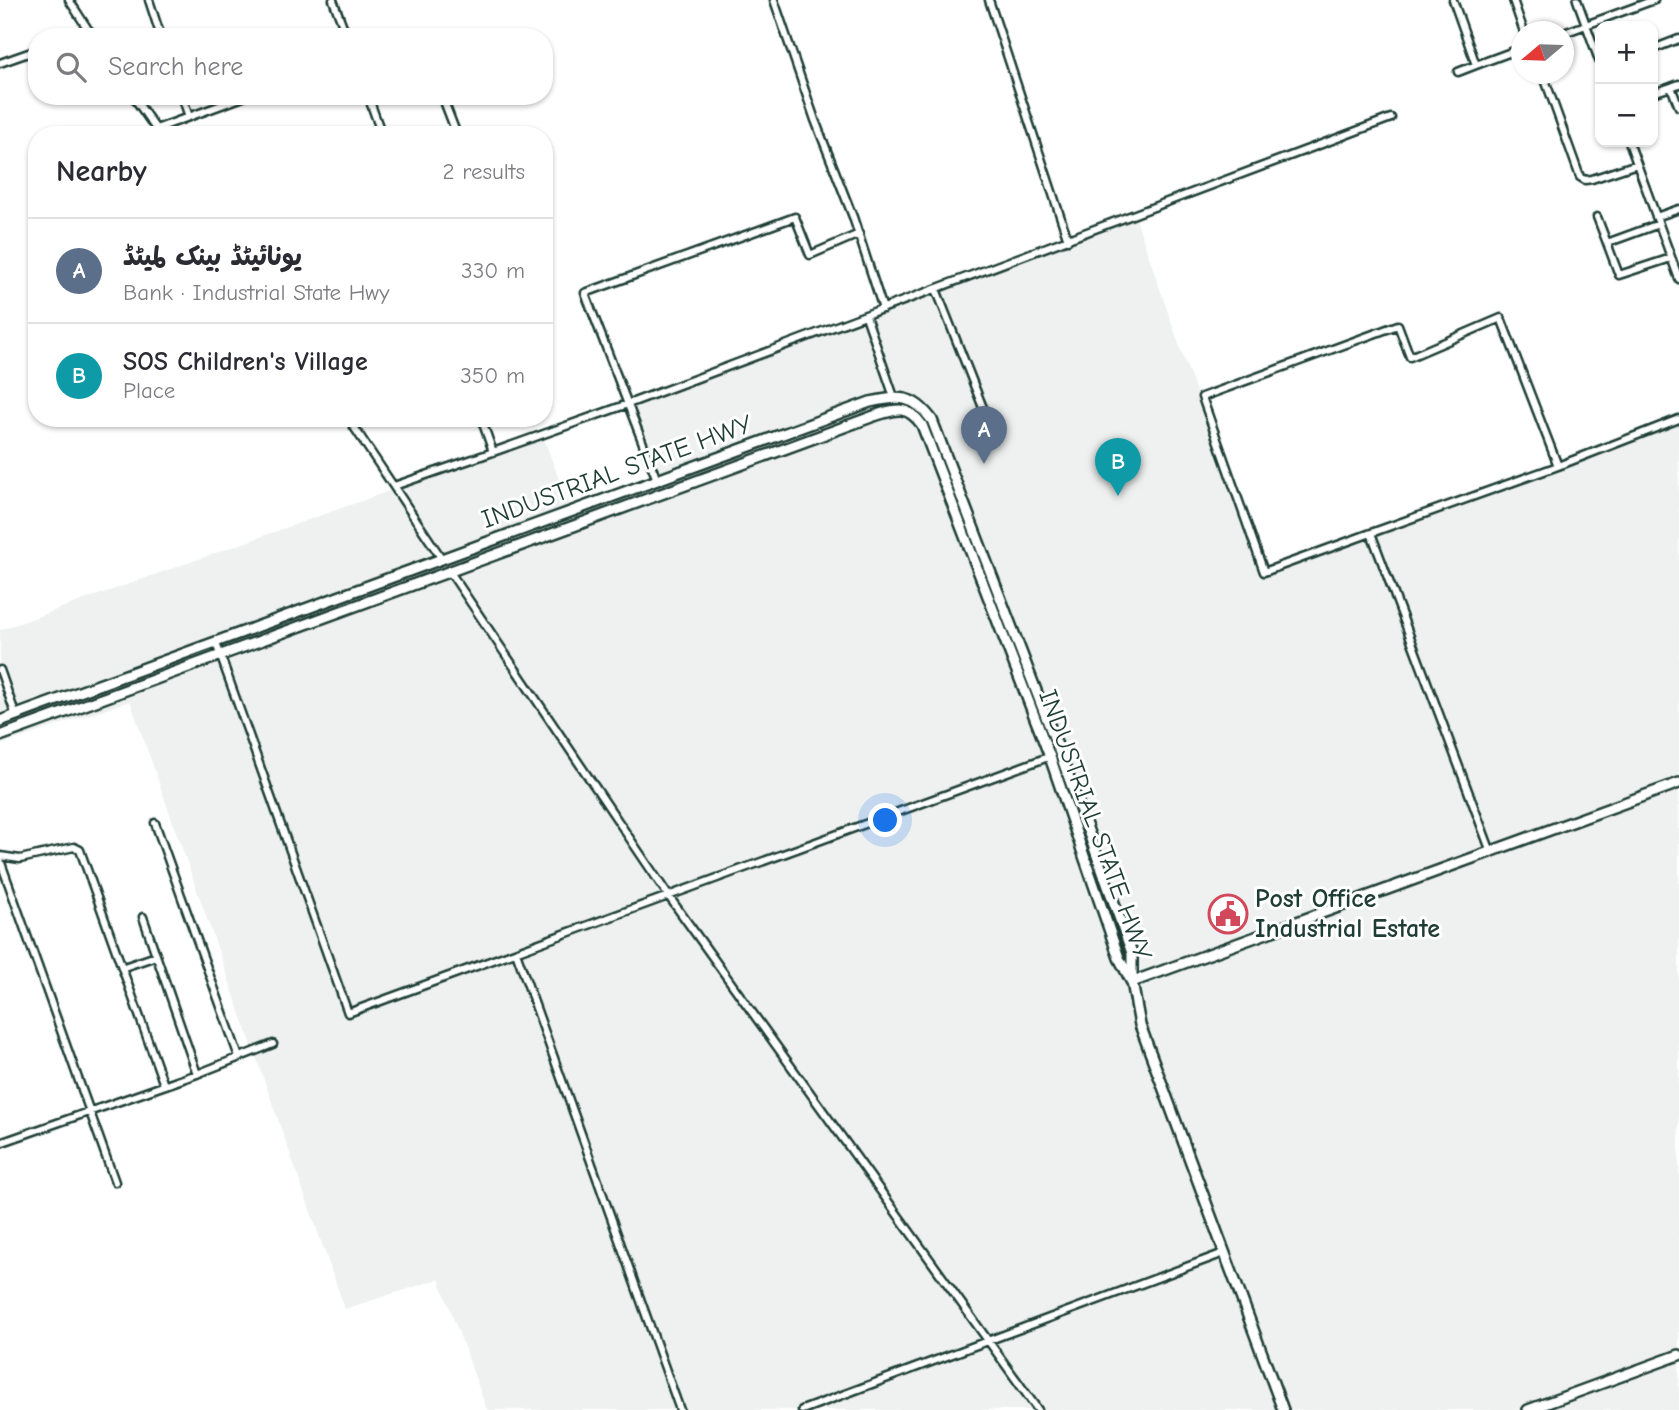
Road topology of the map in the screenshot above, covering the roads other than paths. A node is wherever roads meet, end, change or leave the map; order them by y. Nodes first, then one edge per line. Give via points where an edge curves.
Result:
1 (69, 0) edge
2 (149, 0) edge
3 (333, 0) edge
4 (774, 0) edge
5 (989, 0) edge
6 (1453, 0) edge
7 (1513, 0) edge
8 (1577, 0) edge
9 (1654, 0) edge
10 (1636, 3) edge
11 (1520, 21) edge
12 (1586, 25) junction
13 (88, 28) edge
14 (158, 28) edge
15 (343, 28) edge
16 (1574, 29) edge
17 (1679, 39) edge
18 (1658, 47) edge
19 (1595, 49) edge
20 (1511, 52) edge
21 (28, 53) edge
22 (0, 63) edge
23 (1476, 65) junction
24 (1458, 72) dead end
25 (1547, 84) edge
26 (1675, 85) edge
27 (1658, 91) edge
28 (139, 105) edge
29 (185, 105) edge
30 (222, 105) edge
31 (371, 105) edge
32 (445, 105) edge
33 (1679, 107) edge
34 (189, 117) junction
35 (1391, 118) dead end
36 (154, 126) edge
37 (170, 126) edge
38 (379, 126) edge
39 (454, 126) edge
40 (1631, 147) edge
41 (1637, 164) junction
42 (1679, 209) edge
43 (1597, 216) dead end
44 (1657, 220) junction
45 (859, 234) junction
46 (1068, 240) junction
47 (1607, 243) junction
48 (1674, 260) edge
49 (1679, 279) edge
50 (936, 289) junction
51 (883, 309) junction
52 (866, 316) junction
53 (894, 397) junction
54 (628, 404) junction
55 (1679, 419) edge
56 (354, 427) edge
57 (484, 427) edge
58 (992, 428) dead end
59 (493, 452) junction
60 (1558, 466) junction
61 (657, 480) junction
62 (394, 486) junction
63 (1370, 533) junction
64 (507, 535) junction
65 (512, 549) junction
66 (442, 559) junction
67 (450, 572) junction
68 (377, 583) junction
69 (382, 597) junction
70 (216, 643) junction
71 (220, 655) junction
72 (0, 670) edge
73 (16, 716) junction
74 (0, 721) edge
75 (0, 736) edge
76 (1060, 753) junction
77 (1050, 757) junction
78 (1679, 783) edge
79 (155, 823) dead end
80 (1490, 852) junction
81 (0, 858) edge
82 (668, 896) junction
83 (143, 917) dead end
84 (516, 953) junction
85 (156, 956) junction
86 (124, 967) junction
87 (1132, 982) junction
88 (273, 1044) dead end
89 (239, 1057) junction
90 (197, 1074) junction
91 (164, 1086) junction
92 (90, 1111) junction
93 (0, 1143) edge
94 (115, 1182) dead end
95 (1224, 1253) junction
96 (988, 1342) junction
97 (1679, 1355) edge
98 (680, 1410) edge
99 (802, 1410) edge
100 (1038, 1410) edge
101 (1283, 1410) edge
102 (1528, 1410) edge

1 - 13 street
2 - 14 street
3 - 15 street
4 - 45 street
5 - 46 street
6 - 23 street
7 - 11 street
8 - 12 street
9 - 10 street
10 - 12 street
12 - 16 street
12 - 19 street
17 - 18 street
20 - 23 street
21 - 22 street
23 - 24 street
25 - 41 street via 1580,177 1592,179
26 - 27 street
26 - 33 street
28 - 36 street
29 - 34 street
30 - 34 street
31 - 38 street
32 - 39 street
34 - 37 street
35 - 46 street
40 - 41 street
41 - 44 street
42 - 44 street
43 - 47 street
44 - 47 street
44 - 48 street
45 - 51 street
45 - 54 street via 810,255 795,217 585,293
46 - 50 street
47 - 48 street via 1619,275
48 - 49 street
50 - 51 street
50 - 58 street
51 - 52 street
52 - 53 street
52 - 54 street
53 - 61 main road, INDUSTRIAL STATE HWY
53 - 76 main road, INDUSTRIAL STATE HWY via 915,401 932,420
54 - 59 street
54 - 61 street
55 - 60 street
56 - 62 street
57 - 59 street
59 - 62 street
60 - 63 street
60 - 63 street via 1501,318 1410,357 1398,325 1202,397 1264,572
61 - 64 main road, INDUSTRIAL STATE HWY
62 - 66 street
63 - 80 street
64 - 65 main road
64 - 66 main road, INDUSTRIAL STATE HWY
65 - 67 main road, INDUSTRIAL STATE HWY
65 - 77 main road, INDUSTRIAL STATE HWY via 894,409 910,412 922,425
66 - 68 main road, INDUSTRIAL STATE HWY
67 - 69 main road, INDUSTRIAL STATE HWY
67 - 82 street
68 - 69 main road
68 - 70 main road, INDUSTRIAL STATE HWY
69 - 71 main road, INDUSTRIAL STATE HWY
70 - 71 street
70 - 73 main road, INDUSTRIAL STATE HWY
71 - 75 main road, INDUSTRIAL STATE HWY
71 - 84 street via 348,1013
72 - 73 street
73 - 74 main road, INDUSTRIAL STATE HWY
76 - 77 street
76 - 87 main road, INDUSTRIAL STATE HWY via 1132,953
77 - 82 street
77 - 87 main road, INDUSTRIAL STATE HWY via 1119,958
78 - 80 main road
79 - 89 street
80 - 87 main road
81 - 86 street via 20,859 77,847
81 - 92 street
82 - 84 street
82 - 96 street
83 - 85 street
84 - 98 street
85 - 86 street
85 - 90 street
86 - 91 street
87 - 95 main road via 1140,1026
88 - 89 street
89 - 90 street
90 - 91 street
91 - 92 street
92 - 93 street
92 - 94 street
95 - 96 street
95 - 101 main road
96 - 99 street
96 - 100 street
97 - 102 main road

